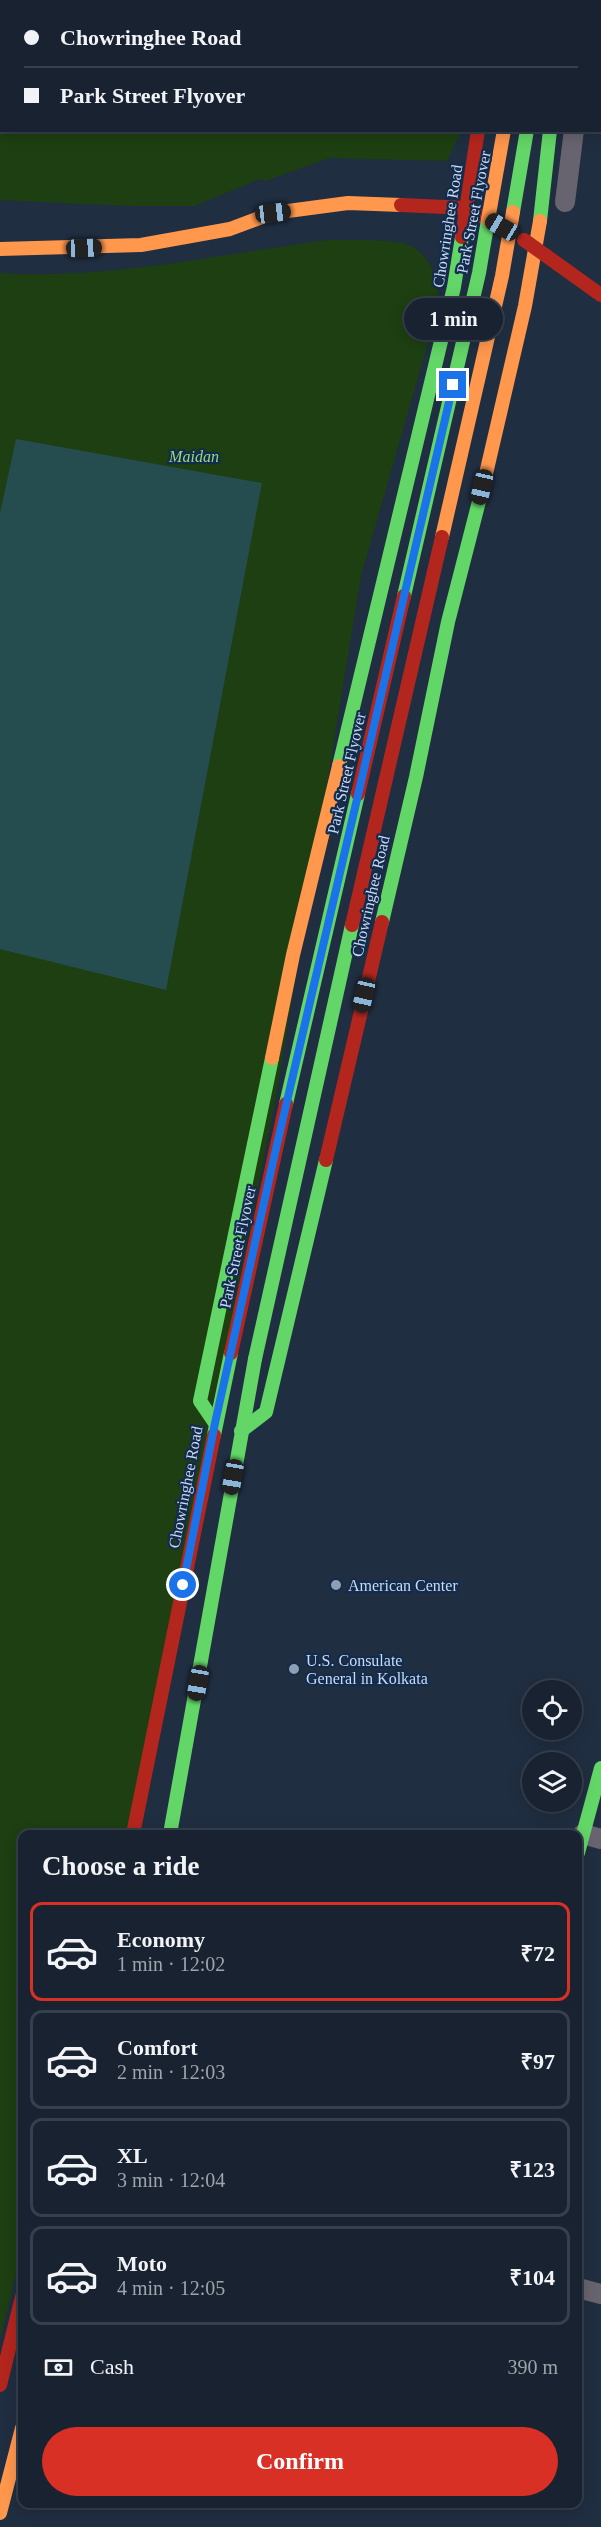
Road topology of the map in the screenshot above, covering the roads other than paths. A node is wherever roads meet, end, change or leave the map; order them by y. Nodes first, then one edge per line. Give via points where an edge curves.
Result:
1 (478, 132) edge
2 (504, 132) edge
3 (527, 132) edge
4 (550, 132) edge
5 (574, 132) edge
6 (565, 201) dead end
7 (468, 208) junction
8 (537, 247) junction
9 (0, 249) edge
10 (601, 295) edge
11 (341, 754) junction
12 (416, 777) junction
13 (215, 1423) junction
14 (241, 1431) junction
15 (601, 1767) edge
16 (134, 1830) edge
17 (171, 1830) edge
18 (587, 1842) edge
19 (582, 2289) edge
20 (601, 2294) edge
21 (18, 2313) edge
22 (0, 2385) edge
23 (18, 2443) edge
24 (0, 2513) edge

1 - 7 main road, Chowringhee Road
2 - 13 main road, Park Street Flyover, bridge via 479,273
3 - 14 main road, bridge via 502,276 315,1084
4 - 8 main road, Chowringhee Road
5 - 6 street
7 - 8 main road
7 - 9 main road via 348,203 273,213 230,229 141,245
7 - 11 main road, Chowringhee Road via 454,287
8 - 10 main road
8 - 12 main road, Chowringhee Road via 448,622
11 - 12 main road via 362,743 386,744 406,756
11 - 13 main road, Chowringhee Road via 293,955 200,1401
12 - 14 main road, Chowringhee Road via 266,1412
13 - 16 main road, Chowringhee Road
14 - 17 main road
15 - 18 main road
19 - 20 street
21 - 22 main road
23 - 24 main road

